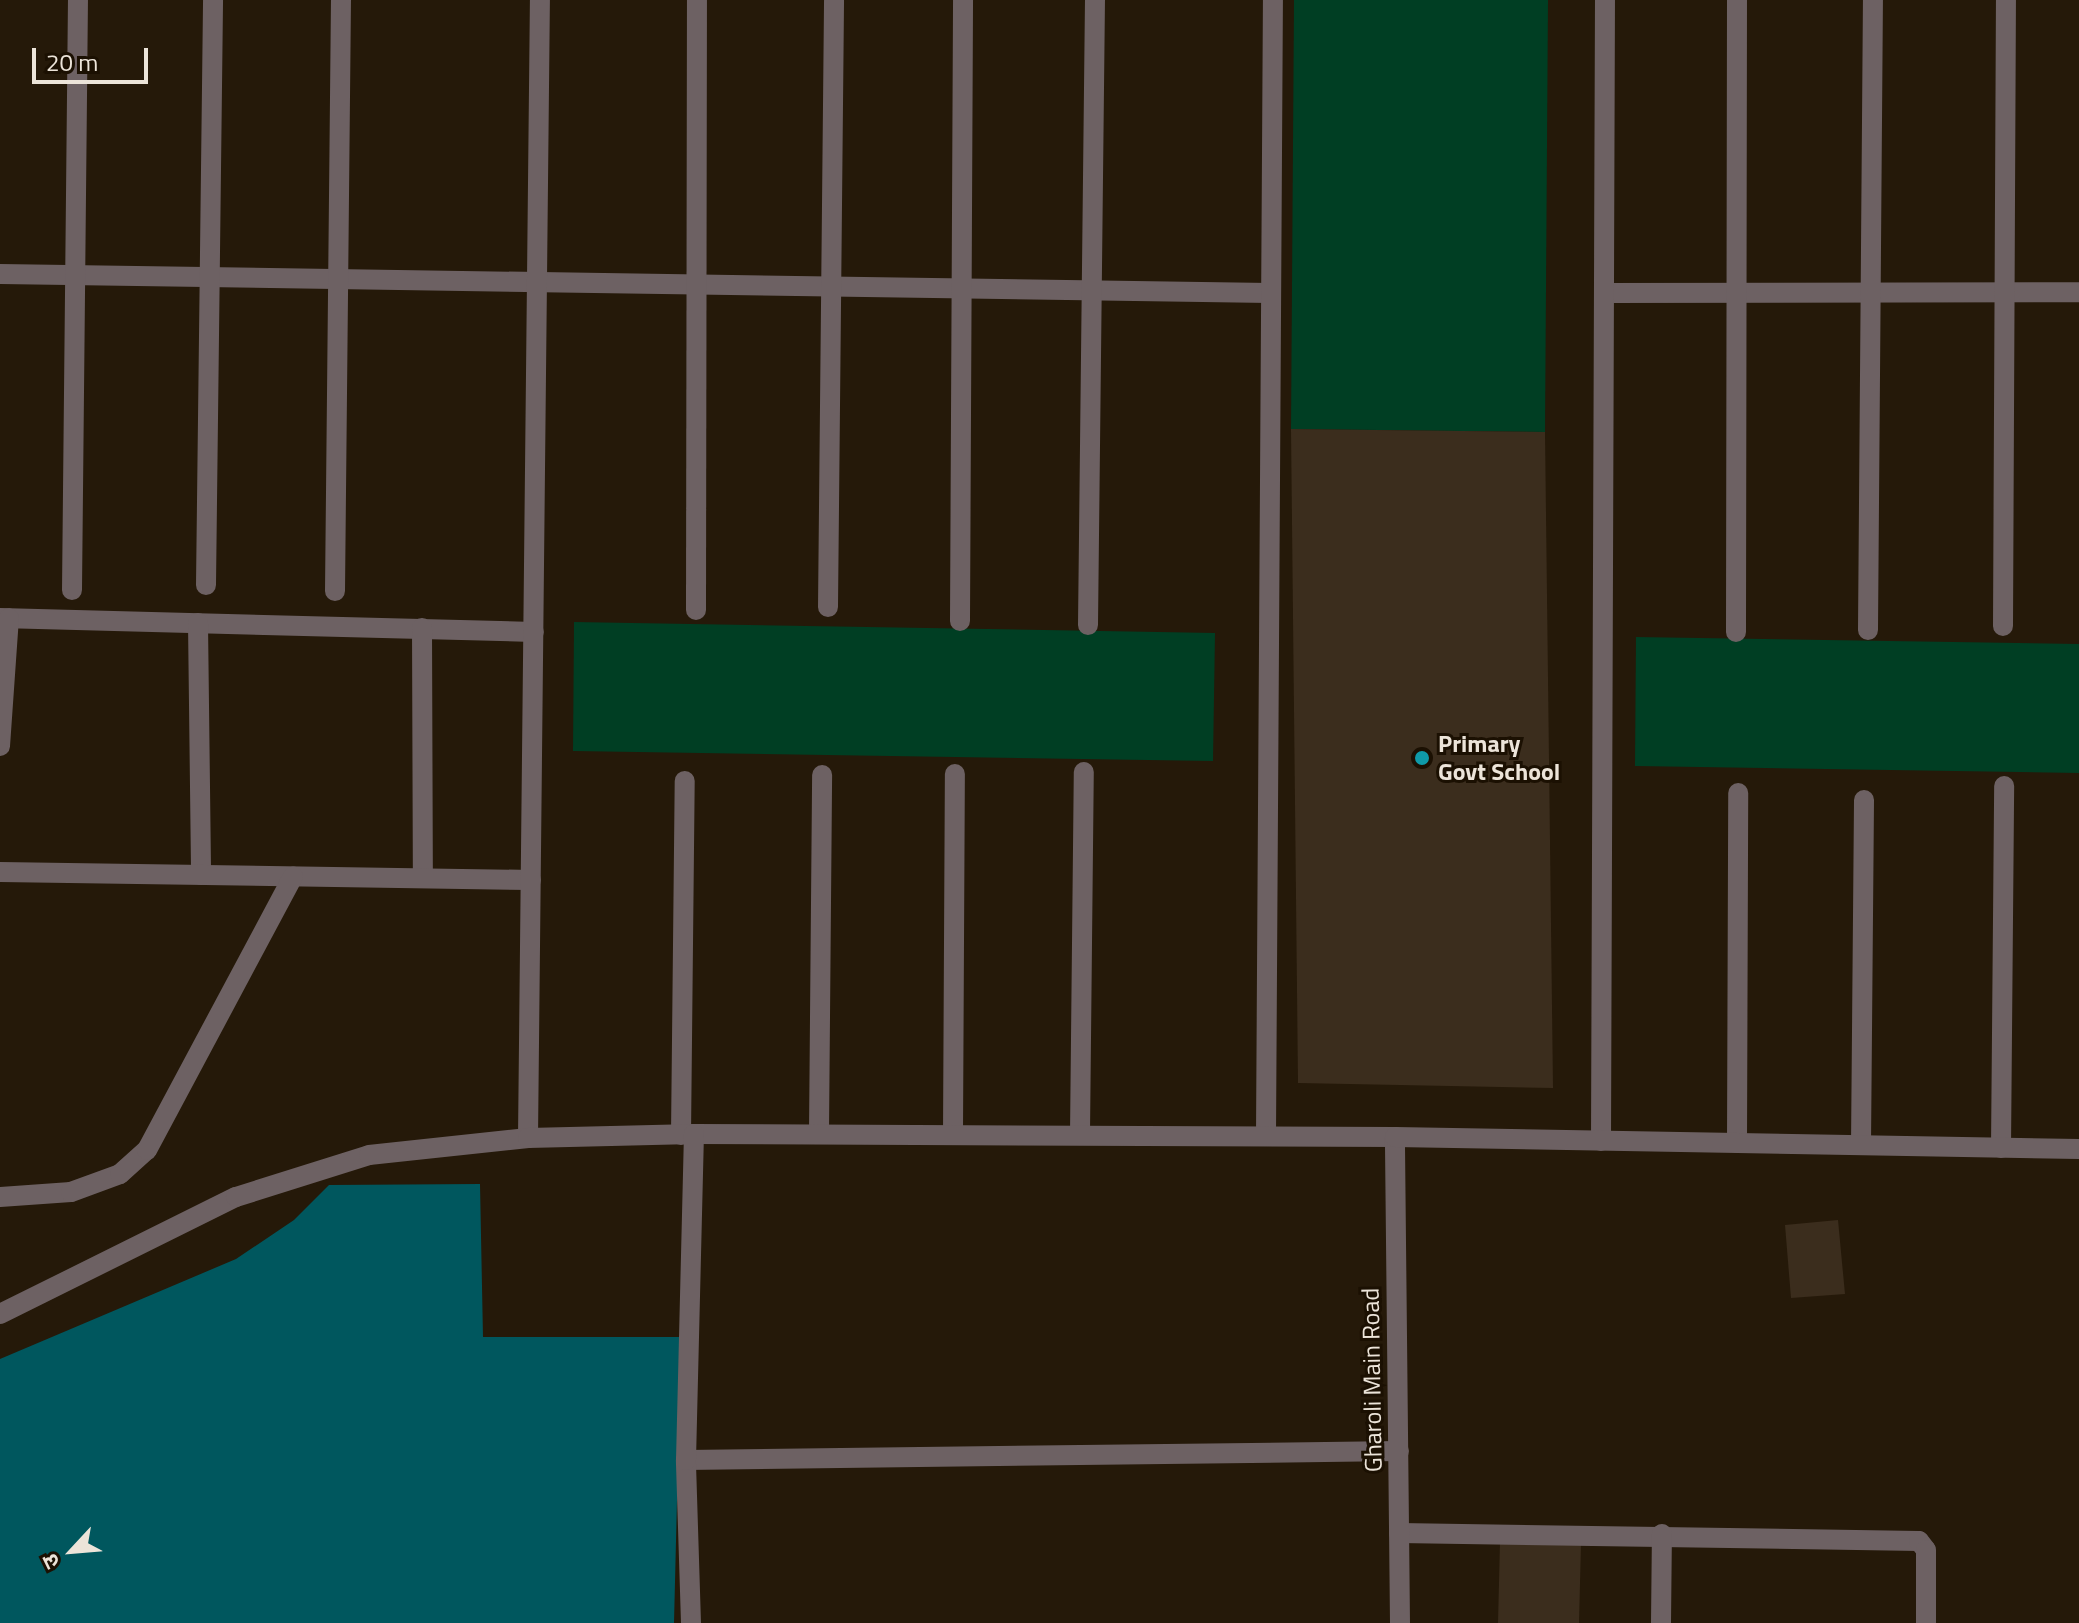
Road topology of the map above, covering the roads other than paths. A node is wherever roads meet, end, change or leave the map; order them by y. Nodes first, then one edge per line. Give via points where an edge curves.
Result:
1 (78, 0) edge
2 (213, 0) edge
3 (341, 0) edge
4 (540, 0) edge
5 (697, 0) edge
6 (834, 0) edge
7 (963, 0) edge
8 (1095, 0) edge
9 (1273, 0) edge
10 (1605, 0) edge
11 (1737, 0) edge
12 (1873, 0) edge
13 (2006, 0) edge
14 (0, 274) edge
15 (75, 275) junction
16 (209, 277) junction
17 (338, 279) junction
18 (537, 282) junction
19 (697, 284) junction
20 (831, 286) junction
21 (961, 288) junction
22 (1092, 290) junction
23 (1871, 292) junction
24 (2005, 292) junction
25 (2079, 292) edge
26 (1270, 293) junction
27 (1605, 293) junction
28 (1736, 293) junction
29 (206, 585) dead end
30 (72, 590) dead end
31 (335, 591) dead end
32 (828, 607) dead end
33 (696, 610) dead end
34 (4, 618) edge
35 (960, 621) dead end
36 (198, 623) junction
37 (1088, 625) dead end
38 (2003, 626) dead end
39 (422, 628) junction
40 (1868, 630) dead end
41 (534, 632) junction
42 (1736, 632) dead end
43 (0, 746) edge
44 (1084, 772) dead end
45 (955, 774) dead end
46 (822, 775) dead end
47 (685, 781) dead end
48 (2004, 786) dead end
49 (1738, 793) dead end
50 (1864, 800) dead end
51 (0, 872) edge
52 (201, 875) junction
53 (293, 876) junction
54 (423, 878) junction
55 (531, 880) junction
56 (819, 1132) junction
57 (953, 1133) junction
58 (688, 1134) junction
59 (1080, 1134) junction
60 (1266, 1135) junction
61 (1395, 1137) junction
62 (528, 1138) junction
63 (1601, 1141) junction
64 (1737, 1143) junction
65 (1861, 1145) junction
66 (2001, 1148) junction
67 (2079, 1149) edge
68 (0, 1197) edge
69 (0, 1314) edge
70 (1399, 1451) junction
71 (686, 1460) junction
72 (1399, 1533) junction
73 (1662, 1534) junction
74 (691, 1623) edge
75 (1400, 1623) edge
76 (1661, 1623) edge
77 (1926, 1623) edge

1 - 15 street
2 - 16 street
3 - 17 street
4 - 18 street
5 - 19 street
6 - 20 street
7 - 21 street
8 - 22 street
9 - 26 street
10 - 27 street
11 - 28 street
12 - 23 street
13 - 24 street
14 - 15 street
15 - 16 street
15 - 30 street
16 - 17 street
16 - 29 street
17 - 18 street
17 - 31 street
18 - 19 street
18 - 41 street
19 - 20 street
19 - 33 street
20 - 21 street
20 - 32 street
21 - 22 street
21 - 35 street
22 - 26 street
22 - 37 street
23 - 24 street
23 - 28 street
23 - 40 street
24 - 25 street
24 - 38 street
26 - 60 street
27 - 28 street
27 - 63 street
28 - 42 street
34 - 36 street
34 - 43 street
36 - 39 street
36 - 52 street
39 - 41 street
39 - 54 street
41 - 55 street
44 - 59 street
45 - 57 street
46 - 56 street
47 - 58 street
48 - 66 street
49 - 64 street
50 - 65 street
51 - 52 street
52 - 53 street
53 - 54 street
53 - 68 street via 147,1150 120,1174 71,1192
54 - 55 street
55 - 62 street
56 - 57 street
56 - 58 street
57 - 59 street
58 - 62 street
58 - 71 street
59 - 60 street
60 - 61 street
61 - 63 street
61 - 70 street, Gharoli Main Road
62 - 69 street via 369,1155 303,1172 236,1197
63 - 64 street
64 - 65 street
65 - 66 street
66 - 67 street
70 - 71 street
70 - 72 street, Gharoli Main Road
71 - 74 street
72 - 73 street
72 - 75 street, Gharoli Main Road
73 - 76 street
73 - 77 street via 1919,1541 1926,1550

